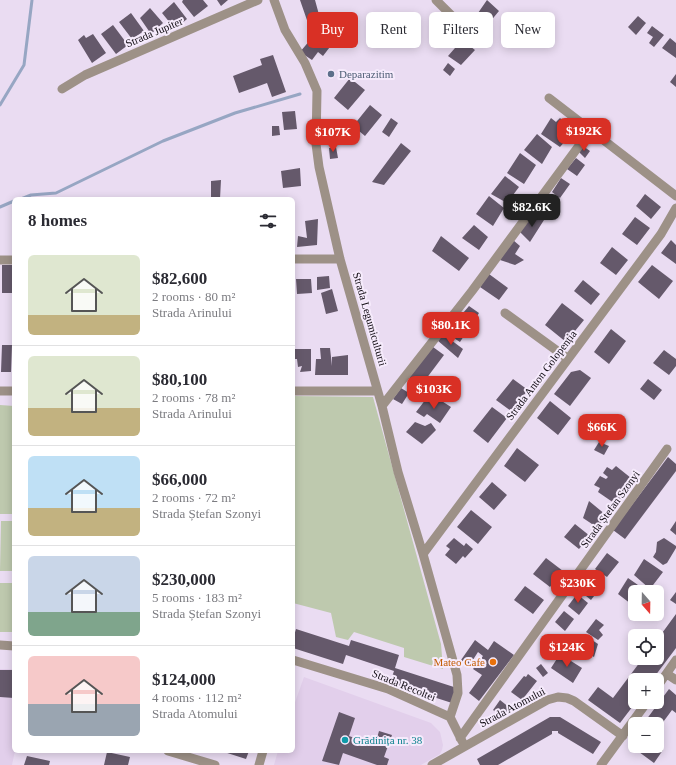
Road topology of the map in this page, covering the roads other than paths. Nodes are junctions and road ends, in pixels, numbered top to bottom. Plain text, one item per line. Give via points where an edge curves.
1 (258, 0) edge
2 (274, 0) edge
3 (436, 0) edge
4 (448, 12) edge
5 (62, 89) dead end
6 (549, 98) dead end
7 (584, 139) dead end
8 (676, 196) edge
9 (676, 208) edge
10 (295, 259) edge
11 (340, 259) junction
12 (0, 260) edge
13 (12, 260) edge
14 (505, 313) dead end
15 (567, 358) junction
16 (295, 390) edge
17 (0, 391) edge
18 (12, 391) edge
19 (377, 391) junction
20 (382, 406) junction
21 (667, 449) dead end
22 (423, 554) junction
23 (0, 645) edge
24 (12, 646) edge
25 (676, 660) edge
26 (295, 662) edge
27 (667, 674) junction
28 (664, 678) edge
29 (676, 680) edge
30 (642, 709) edge
31 (450, 717) junction
32 (623, 736) junction
33 (460, 738) junction
34 (465, 746) junction
35 (175, 753) edge
36 (262, 753) edge
37 (215, 765) edge
38 (259, 765) edge
39 (432, 765) edge
40 (601, 765) edge

1 - 5 street, Strada Jupiter via 85,75
2 - 11 street, Strada Legumiculturii via 285,30 305,63 317,91 316,144 319,167
3 - 4 street
6 - 8 street
7 - 20 street
9 - 15 street, Strada Anton Golopenția via 661,234
10 - 11 street
11 - 19 street, Strada Legumiculturii
12 - 13 street
14 - 15 street
15 - 22 street, Strada Anton Golopenția
16 - 19 street
17 - 18 street
19 - 20 street, Strada Legumiculturii
20 - 22 street, Strada Legumiculturii via 398,472
21 - 33 street, Strada Ștefan Szonyi
22 - 31 street, Strada Legumiculturii via 457,675 458,693
23 - 24 street
25 - 27 street
26 - 31 street, Strada Recoltei via 388,688
27 - 28 street
27 - 29 street
30 - 32 street
31 - 33 street
32 - 34 street, Strada Atomului via 574,701 558,697
32 - 40 street
33 - 34 street
34 - 39 street, Strada Atomului
35 - 37 street
36 - 38 street

